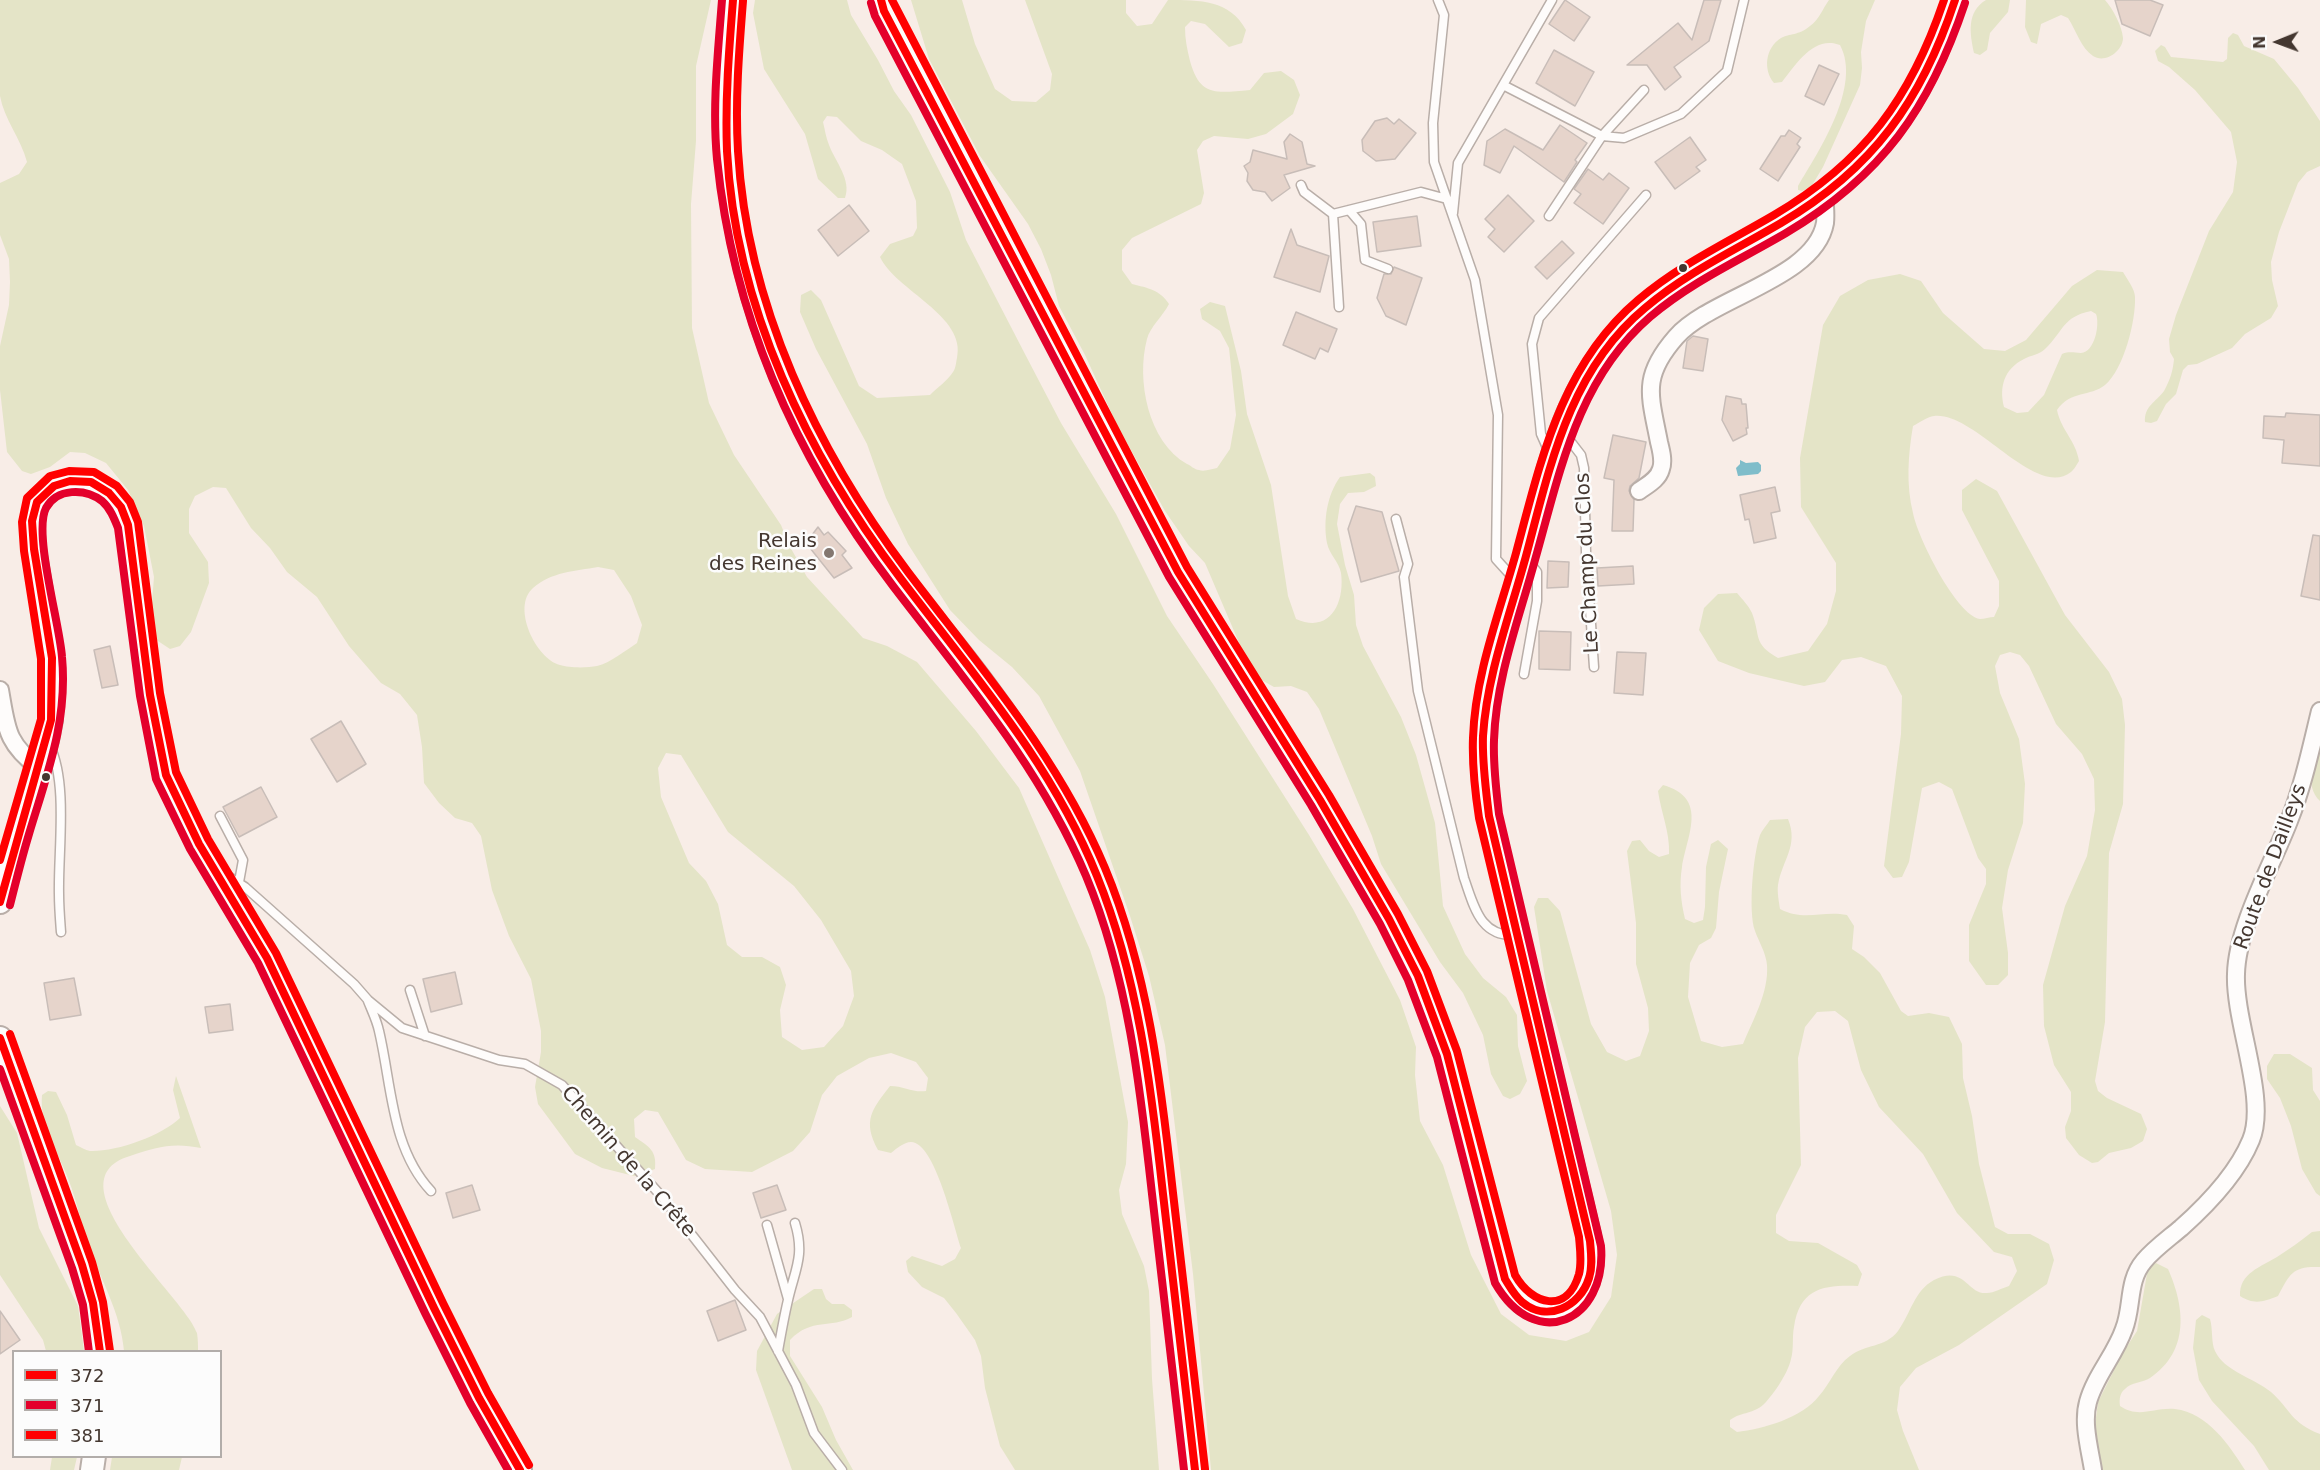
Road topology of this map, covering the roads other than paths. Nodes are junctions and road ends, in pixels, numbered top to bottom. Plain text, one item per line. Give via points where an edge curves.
1 (733, 0) edge
2 (881, 0) edge
3 (1438, 0) edge
4 (1552, 0) edge
5 (1744, 0) edge
6 (1955, 0) edge
7 (1503, 85) junction
8 (1644, 90) dead end
9 (1602, 136) junction
10 (1301, 185) dead end
11 (1646, 195) dead end
12 (1824, 195) junction
13 (1447, 200) junction
14 (1349, 210) junction
15 (1333, 214) junction
16 (1453, 216) junction
17 (1549, 216) dead end
18 (1388, 269) dead end
19 (1339, 306) dead end
20 (1562, 430) junction
21 (1552, 458) junction
22 (1638, 491) dead end
23 (1396, 519) dead end
24 (1525, 556) junction
25 (1517, 582) junction
26 (1594, 667) dead end
27 (1524, 674) dead end
28 (0, 690) edge
29 (2320, 711) edge
30 (47, 740) junction
31 (39, 768) junction
32 (220, 816) dead end
33 (212, 867) junction
34 (239, 882) junction
35 (0, 902) edge
36 (61, 932) dead end
37 (1517, 935) junction
38 (410, 990) dead end
39 (368, 1000) junction
40 (425, 1036) junction
41 (0, 1038) edge
42 (431, 1191) dead end
43 (795, 1223) dead end
44 (767, 1225) dead end
45 (788, 1299) junction
46 (100, 1350) edge
47 (778, 1352) junction
48 (520, 1470) edge
49 (842, 1470) edge
50 (1195, 1470) edge
51 (2093, 1470) edge

1 - 50 main road via 726,109 731,185 749,285 792,404 858,519 984,684 1041,768 1075,828 1111,912 1131,981 1147,1068
2 - 37 main road via 1178,572 1320,800 1418,976 1447,1054 1505,1280 1525,1306 1548,1313 1561,1310 1579,1297 1589,1277 1591,1255 1575,1171
3 - 13 lane via 1444,15 1433,123 1434,162
4 - 7 lane
5 - 9 lane via 1727,71 1681,114 1624,138
6 - 12 main road via 1924,79 1904,111 1870,154
7 - 9 lane
7 - 16 lane via 1458,164
8 - 9 lane
9 - 17 lane
10 - 15 lane via 1304,192
11 - 21 lane via 1539,318 1533,356 1541,434
12 - 20 main road via 1706,265 1630,320 1590,369 1574,396
12 - 22 street via 1822,232 1800,259 1766,283 1701,315 1681,331 1659,358 1650,394 1661,469 1653,481
13 - 14 lane via 1421,192
13 - 16 lane
14 - 15 lane
14 - 18 lane via 1361,224 1365,260
15 - 19 lane
16 - 25 lane via 1475,280 1498,415 1496,559
20 - 21 main road
20 - 26 lane, Le Champ du Clos via 1581,455 1584,468
21 - 24 main road
23 - 37 lane via 1407,564 1404,577 1418,691 1464,878 1486,925 1499,935
24 - 25 main road
24 - 27 lane via 1537,572 1537,601
25 - 37 main road via 1492,681 1483,750 1490,816
28 - 31 street via 8,733 20,752
29 - 51 street, Route de Dailleys via 2295,803 2255,901 2237,963 2236,994 2256,1116 2252,1138 2227,1180 2203,1208 2136,1272 2124,1332 2088,1403
30 - 31 main road
30 - 33 main road via 52,658 32,521 37,502 54,486 70,481 91,482 109,493 121,507 128,525 150,695 166,775
30 - 36 lane via 59,779
31 - 35 main road
32 - 34 lane via 243,860
33 - 34 lane, Chemin de la Crête
33 - 48 main road via 267,958 434,1308
34 - 39 lane, Chemin de la Crête
38 - 40 lane
39 - 40 lane, Chemin de la Crête via 402,1028
39 - 42 lane via 379,1029 405,1151 418,1177
40 - 47 lane, Chemin de la Crête via 499,1060 525,1064 562,1085 663,1198 760,1317
41 - 46 main road via 82,1265 93,1303
43 - 45 lane via 801,1254
44 - 45 lane
45 - 47 lane
47 - 49 lane, Chemin de la Crête via 796,1385 814,1433

